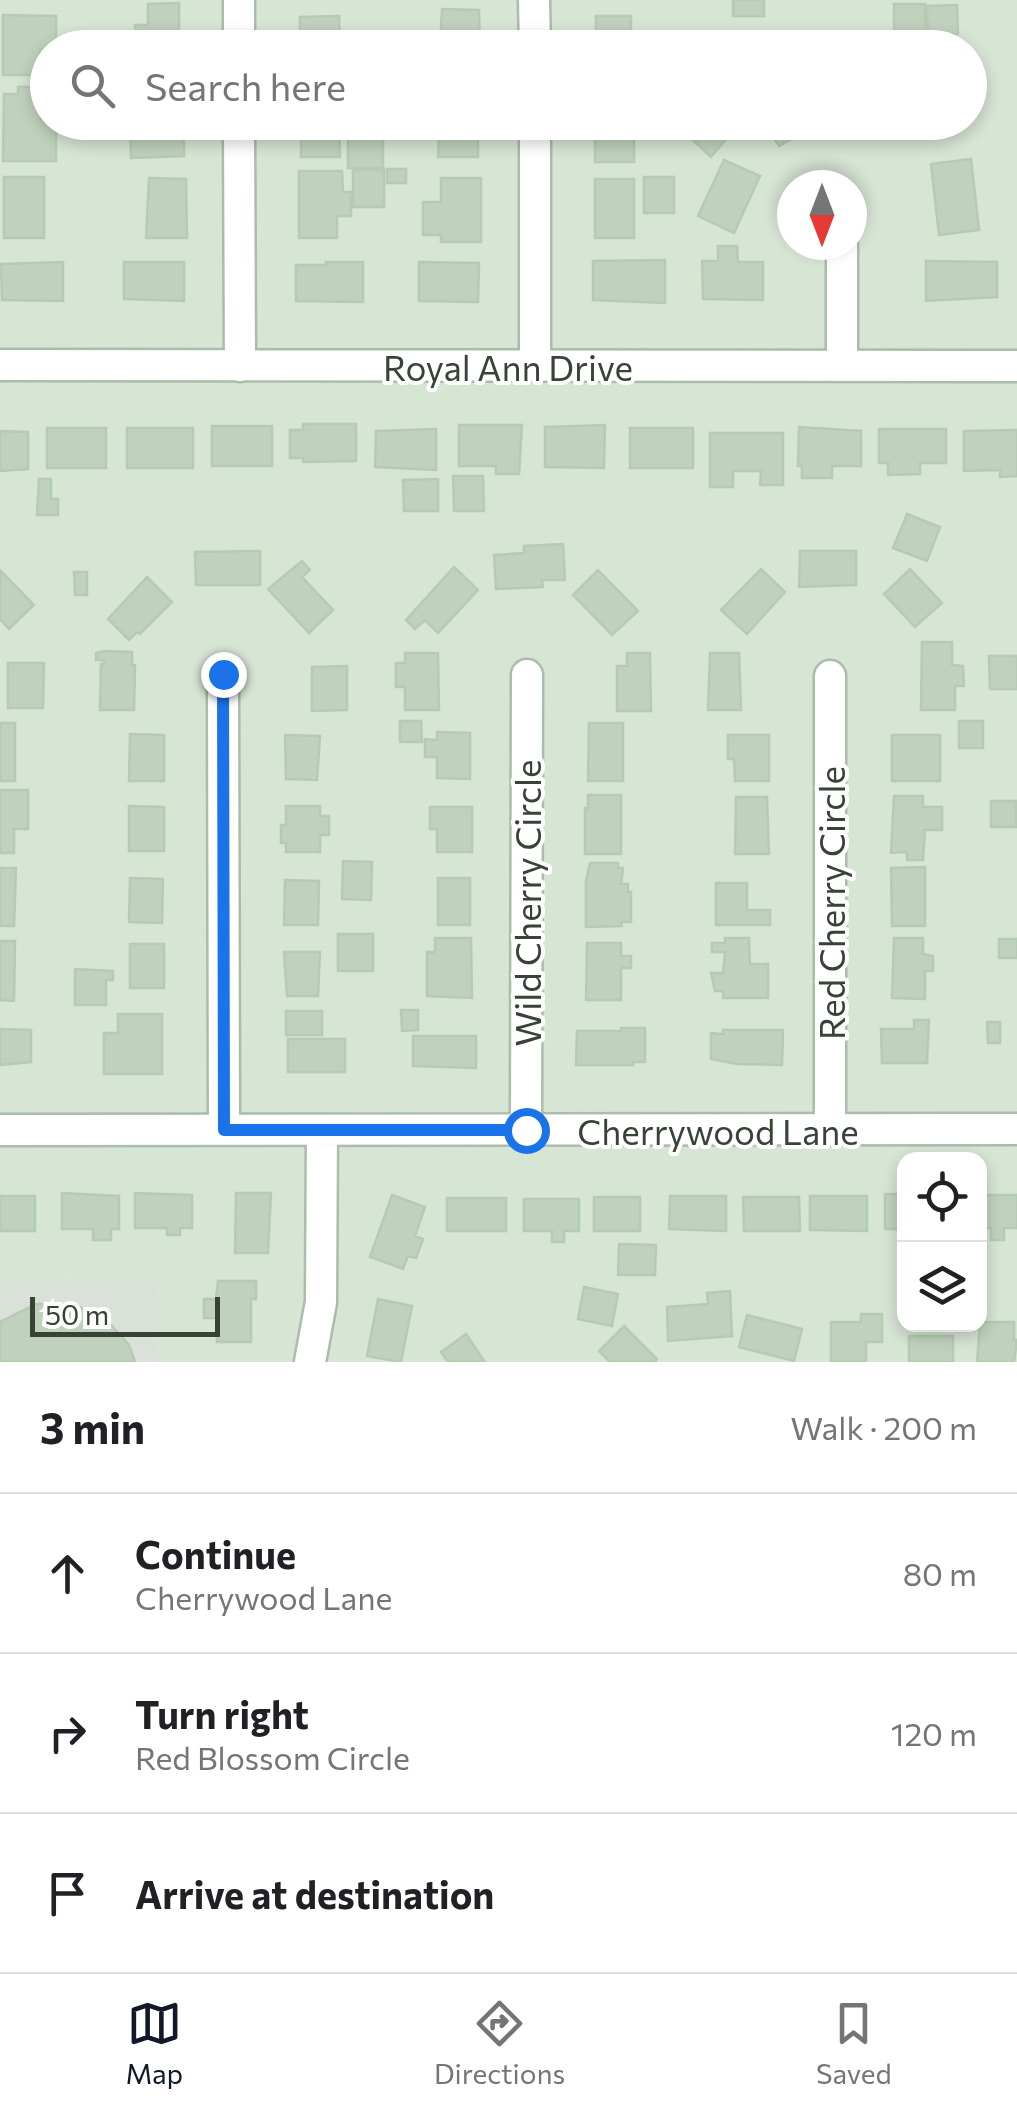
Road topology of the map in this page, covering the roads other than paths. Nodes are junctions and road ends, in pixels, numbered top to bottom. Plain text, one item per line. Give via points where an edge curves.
1 (239, 0) edge
2 (534, 0) edge
3 (239, 30) edge
4 (534, 30) edge
5 (240, 140) edge
6 (535, 140) edge
7 (842, 260) edge
8 (0, 365) edge
9 (240, 366) junction
10 (535, 366) junction
11 (842, 366) junction
12 (1017, 366) edge
13 (223, 674) dead end
14 (527, 676) dead end
15 (830, 676) dead end
16 (0, 1130) edge
17 (224, 1130) junction
18 (322, 1130) junction
19 (526, 1130) junction
20 (830, 1130) junction
21 (1017, 1130) edge
22 (310, 1362) edge

1 - 3 street
2 - 4 street
5 - 9 street
6 - 10 street
7 - 11 street
8 - 9 street, Royal Ann Drive
9 - 10 street, Royal Ann Drive
10 - 11 street, Royal Ann Drive
11 - 12 street, Royal Ann Drive
13 - 17 street
14 - 19 street, Wild Cherry Circle
15 - 20 street, Red Cherry Circle
16 - 17 street, Cherrywood Lane
17 - 18 street, Cherrywood Lane
18 - 19 street, Cherrywood Lane
18 - 22 street via 320,1302
19 - 20 street, Cherrywood Lane
20 - 21 street, Cherrywood Lane

